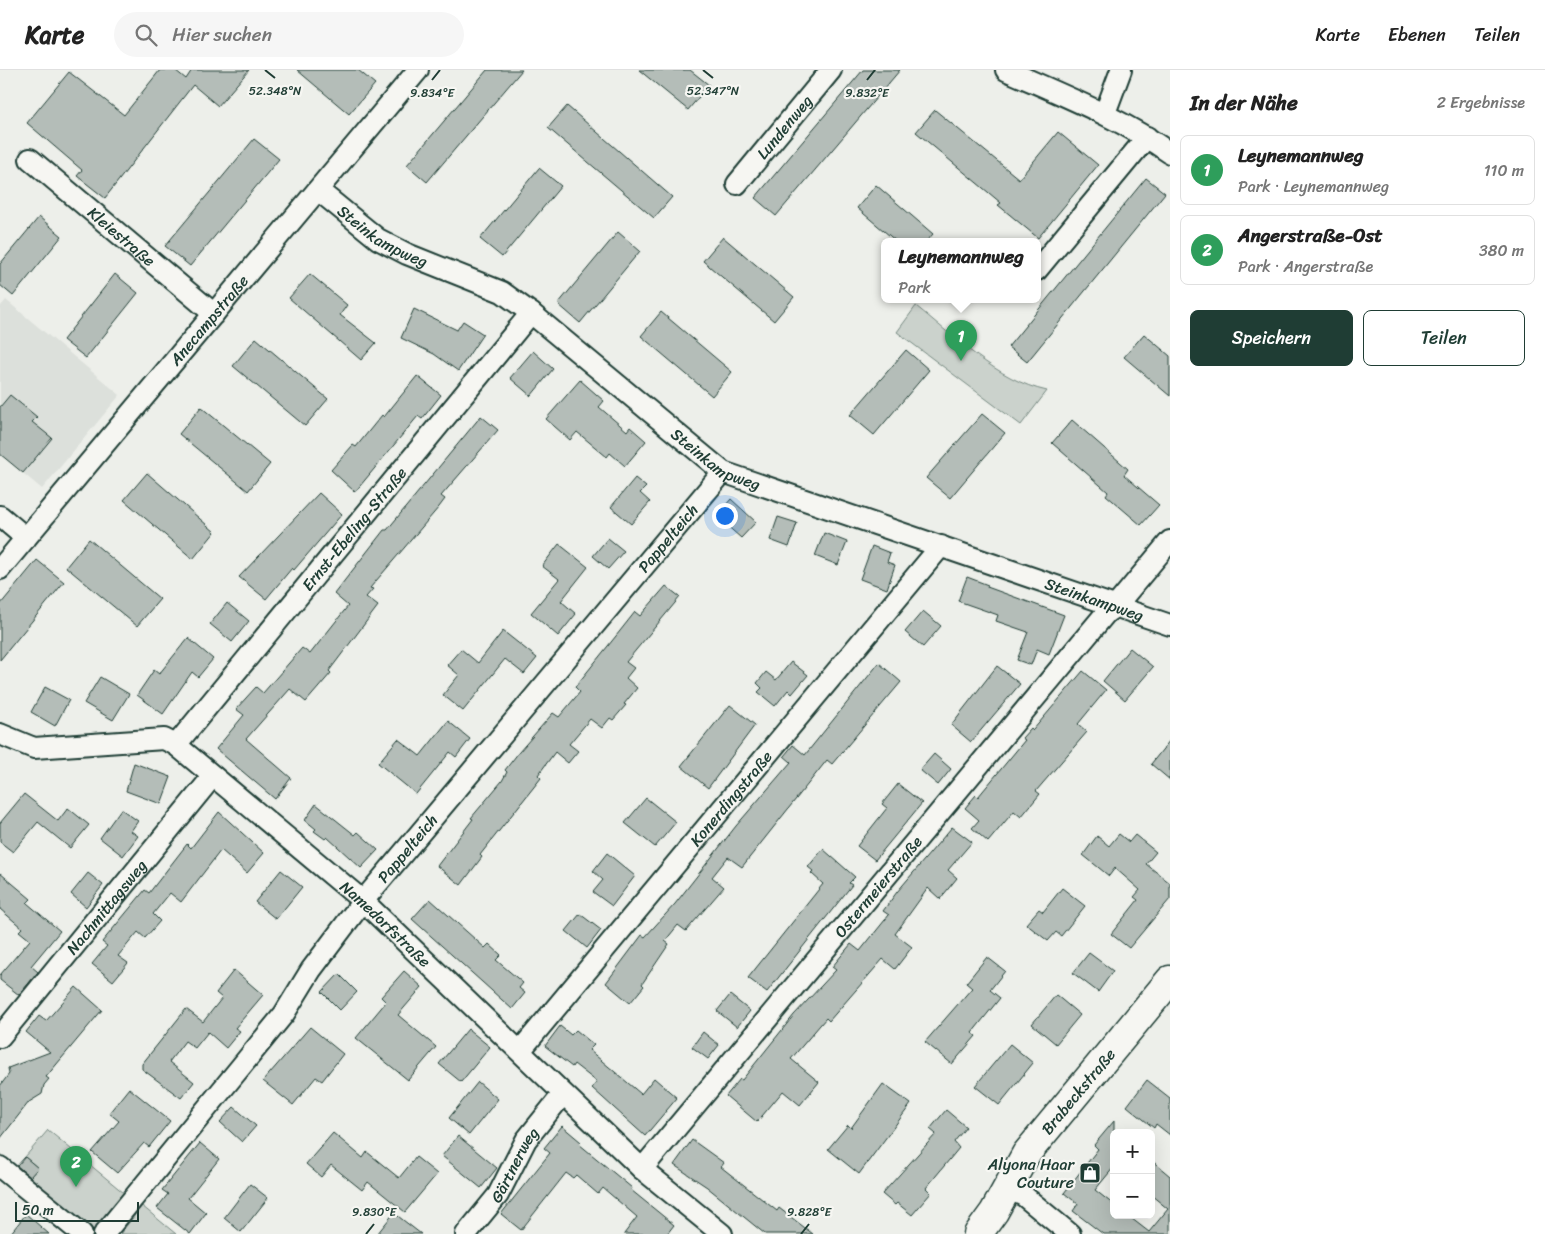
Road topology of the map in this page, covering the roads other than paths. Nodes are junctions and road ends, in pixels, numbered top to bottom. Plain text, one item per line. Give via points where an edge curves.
1 (418, 70) edge
2 (831, 70) edge
3 (1006, 70) edge
4 (1121, 70) edge
5 (1105, 114) junction
6 (1147, 137) junction
7 (1170, 153) edge
8 (30, 159) dead end
9 (737, 184) dead end
10 (318, 190) junction
11 (1041, 265) edge
12 (531, 313) junction
13 (214, 314) junction
14 (723, 472) junction
15 (0, 516) edge
16 (26, 538) junction
17 (1170, 542) edge
18 (941, 546) junction
19 (0, 569) edge
20 (1115, 607) junction
21 (1170, 625) edge
22 (0, 734) edge
23 (176, 745) junction
24 (213, 776) junction
25 (363, 901) junction
26 (1170, 980) edge
27 (0, 1037) edge
28 (520, 1051) junction
29 (563, 1094) junction
30 (0, 1167) edge
31 (642, 1169) junction
32 (1006, 1188) junction
33 (82, 1234) edge
34 (104, 1234) edge
35 (466, 1234) edge
36 (722, 1234) edge
37 (978, 1234) edge
38 (1070, 1234) edge

1 - 10 street, Anecampstraße
2 - 9 street, Lundenweg
3 - 5 street
4 - 5 street
5 - 6 street
6 - 7 street
6 - 11 street
8 - 13 street, Kleiestraße
10 - 12 street, Steinkampweg via 378,239 502,292
10 - 13 street, Anecampstraße
12 - 14 street, Steinkampweg
12 - 23 street, Ernst-Ebeling-Straße
13 - 16 street, Anecampstraße
14 - 18 street, Steinkampweg
14 - 25 street, Pappelteich
15 - 16 street
16 - 19 street, Anecampstraße
17 - 20 street, Ostermeierstraße
18 - 20 street, Steinkampweg
18 - 28 street, Konerdingstraße
20 - 21 street, Steinkampweg
20 - 31 street, Ostermeierstraße via 1099,620
22 - 23 street, Namedorfstraße via 34,748 164,739
23 - 24 street, Namedorfstraße
24 - 25 street, Namedorfstraße
24 - 27 street, Nachmittagsweg
25 - 28 street, Namedorfstraße
25 - 34 street, Pappelteich via 311,970 284,1014
26 - 32 main road, Brabeckstraße via 1026,1154
28 - 29 street, Namedorfstraße
29 - 31 street, Namedorfstraße
29 - 35 street, Gärtnerweg via 526,1140 498,1195
30 - 33 street
31 - 36 street, Namedorfstraße
32 - 37 main road, Brabeckstraße
32 - 38 street via 1024,1196

